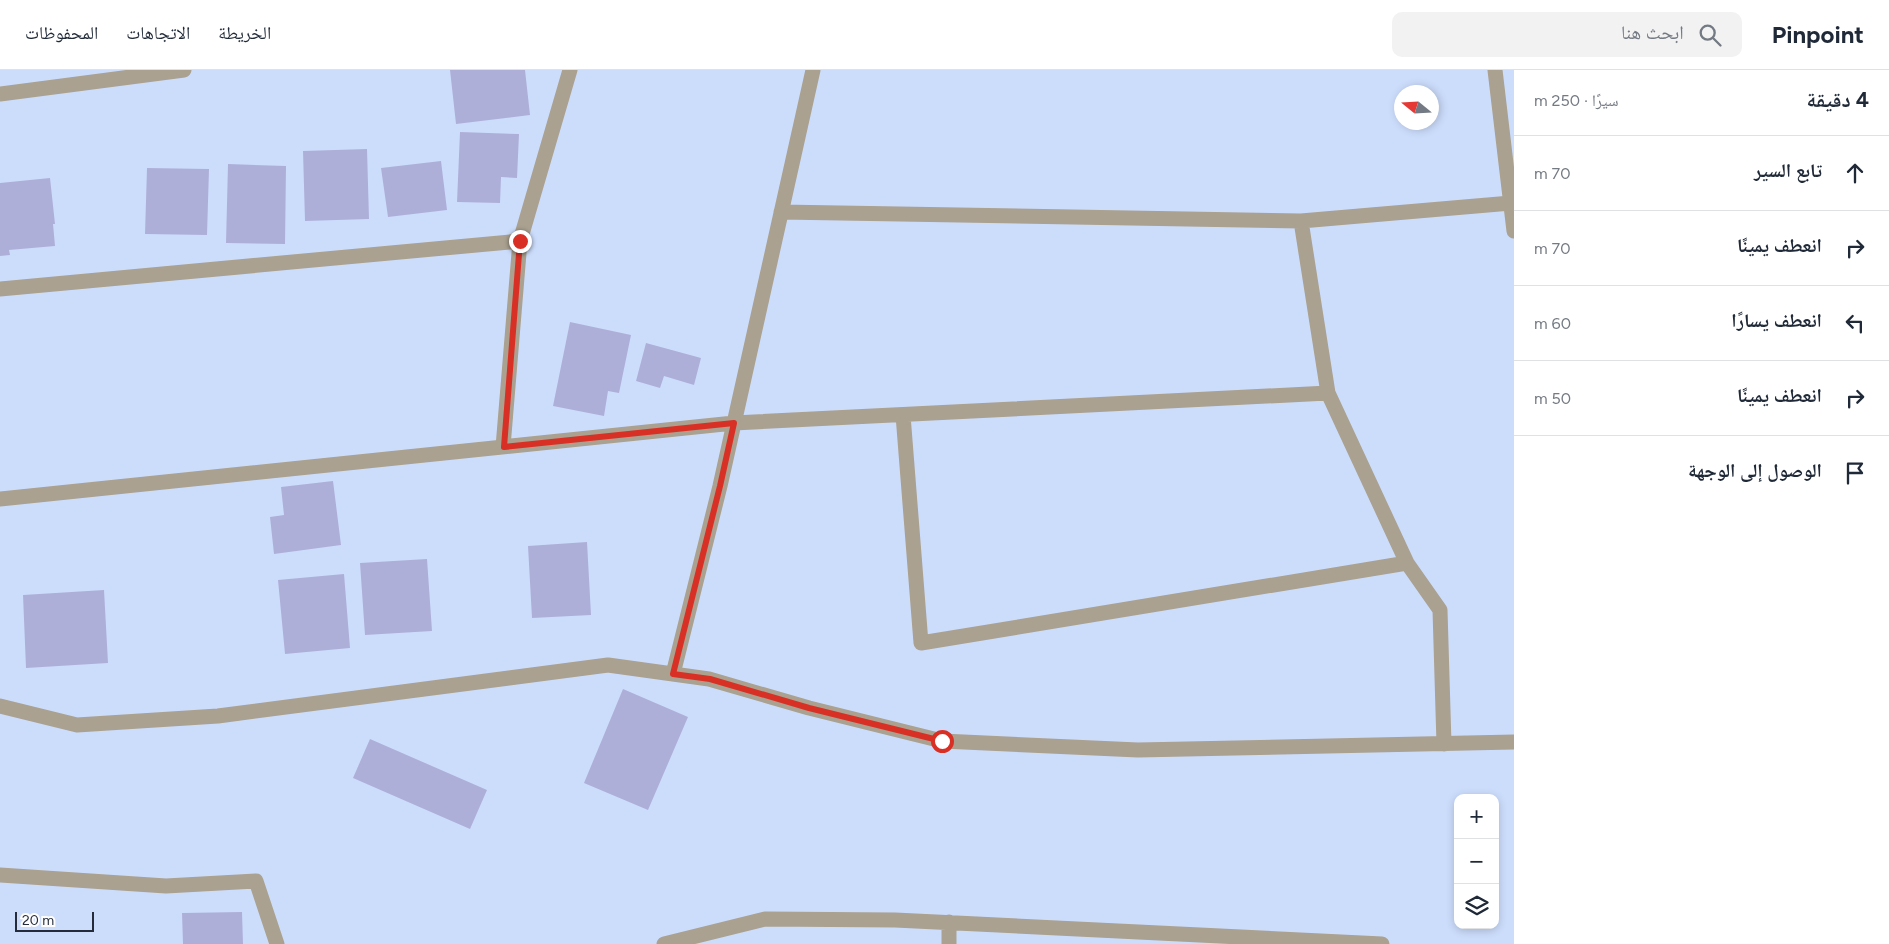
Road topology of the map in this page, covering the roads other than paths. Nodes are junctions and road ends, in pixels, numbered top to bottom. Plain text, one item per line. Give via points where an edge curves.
1 (183, 70) edge
2 (570, 70) edge
3 (813, 70) edge
4 (1495, 70) edge
5 (0, 94) edge
6 (1511, 203) junction
7 (781, 212) junction
8 (1301, 221) junction
9 (1514, 231) edge
10 (520, 241) junction
11 (0, 289) edge
12 (1328, 393) junction
13 (903, 416) junction
14 (734, 423) junction
15 (504, 447) junction
16 (0, 499) edge
17 (1407, 563) junction
18 (673, 674) junction
19 (0, 706) edge
20 (1514, 742) edge
21 (1444, 744) junction
22 (0, 875) edge
23 (949, 922) junction
24 (277, 944) edge
25 (664, 944) edge
26 (949, 944) edge
27 (1382, 944) edge

1 - 5 street
2 - 10 street
3 - 7 street
4 - 6 street
6 - 8 street
6 - 9 street
7 - 8 street
7 - 14 street
8 - 12 street
10 - 11 street
10 - 15 street
12 - 13 street
12 - 17 street
13 - 14 street
13 - 17 street via 921,643
14 - 15 street
14 - 18 street
15 - 16 street
17 - 21 street via 1440,610
18 - 19 street via 608,665 218,716 77,725
18 - 21 street via 710,679 942,741 1138,750
20 - 21 street
22 - 24 street via 166,886 256,881
23 - 25 street via 765,919
23 - 26 street
23 - 27 street

